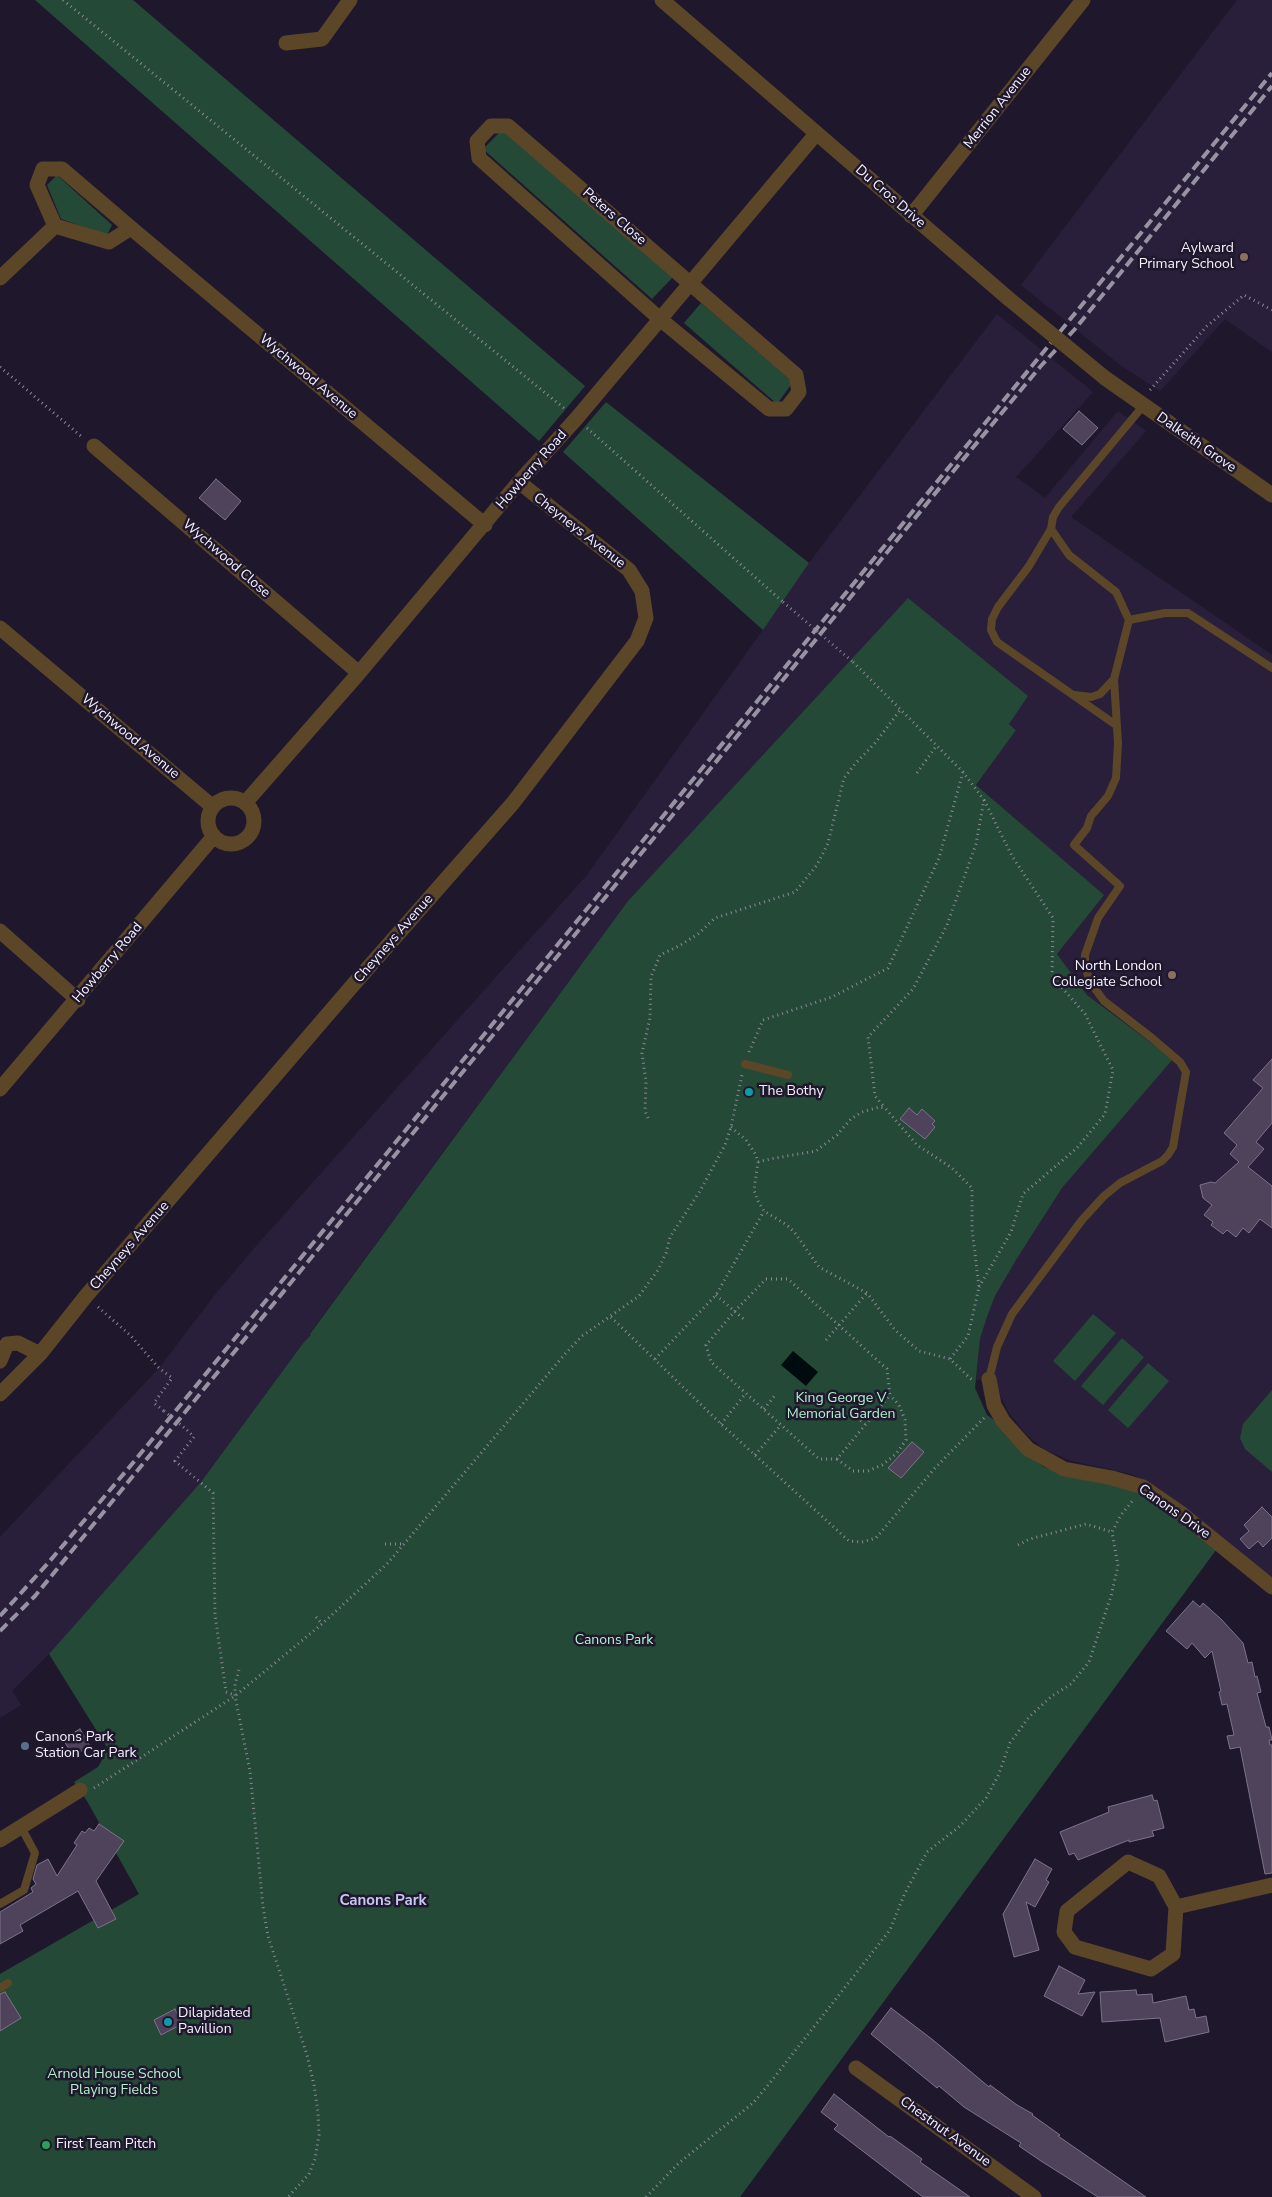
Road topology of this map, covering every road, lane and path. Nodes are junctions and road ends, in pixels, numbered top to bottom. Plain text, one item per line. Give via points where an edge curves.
1 (63, 0) edge
2 (350, 0) edge
3 (662, 0) edge
4 (1083, 0) edge
5 (286, 43) dead end
6 (816, 134) junction
7 (911, 216) junction
8 (55, 226) junction
9 (132, 228) junction
10 (0, 278) edge
11 (692, 284) junction
12 (1272, 310) edge
13 (660, 319) junction
14 (0, 367) edge
15 (1121, 390) joint
16 (1149, 391) dead end
17 (1143, 406) junction
18 (576, 419) junction
19 (94, 446) joint
20 (519, 482) junction
21 (1272, 495) edge
22 (485, 524) junction
23 (1051, 529) junction
24 (1128, 620) junction
25 (0, 628) edge
26 (1272, 668) edge
27 (359, 673) junction
28 (1114, 679) junction
29 (1073, 695) junction
30 (901, 709) junction
31 (1116, 725) junction
32 (937, 745) junction
33 (963, 772) junction
34 (917, 773) dead end
35 (984, 800) junction
36 (245, 803) junction
37 (213, 807) junction
38 (214, 836) junction
39 (0, 931) edge
40 (78, 1000) junction
41 (745, 1064) junction
42 (788, 1075) dead end
43 (0, 1089) edge
44 (885, 1108) junction
45 (648, 1118) dead end
46 (731, 1126) junction
47 (758, 1162) junction
48 (764, 1211) junction
49 (979, 1287) junction
50 (867, 1293) junction
51 (716, 1295) junction
52 (86, 1296) junction
53 (734, 1311) junction
54 (611, 1317) junction
55 (746, 1321) dead end
56 (839, 1325) junction
57 (3, 1338) edge
58 (826, 1340) dead end
59 (40, 1354) junction
60 (656, 1358) junction
61 (950, 1359) junction
62 (0, 1360) edge
63 (0, 1370) edge
64 (990, 1384) junction
65 (4, 1390) edge
66 (746, 1393) junction
67 (776, 1394) dead end
68 (890, 1394) junction
69 (994, 1406) junction
70 (764, 1409) junction
71 (853, 1414) dead end
72 (722, 1424) junction
73 (865, 1424) junction
74 (782, 1425) junction
75 (756, 1455) junction
76 (837, 1459) junction
77 (1143, 1487) junction
78 (1112, 1532) junction
79 (385, 1544) dead end
80 (404, 1544) junction
81 (1018, 1545) dead end
82 (1272, 1587) edge
83 (316, 1616) dead end
84 (322, 1624) junction
85 (239, 1670) dead end
86 (235, 1696) junction
87 (80, 1790) joint
88 (21, 1827) junction
89 (0, 1840) edge
90 (1272, 1886) edge
91 (0, 1904) edge
92 (1176, 1907) junction
93 (8, 1983) dead end
94 (0, 1988) edge
95 (856, 2068) dead end
96 (288, 2197) edge
97 (646, 2197) edge
98 (1034, 2197) edge

1 - 18 path
2 - 5 street via 322,39
3 - 6 street, Du Cros Drive
4 - 7 street, Merrion Avenue
6 - 7 street, Du Cros Drive
6 - 11 street, Howberry Road
7 - 15 street, Du Cros Drive, bridge
8 - 9 street via 109,242
8 - 9 street, Wychwood Avenue via 37,185 43,169 62,169
8 - 10 street
9 - 22 street, Wychwood Avenue
11 - 13 street, Howberry Road
11 - 13 street, Peters Close via 796,375 799,392 786,409 769,410
11 - 13 street, Peters Close via 508,126 491,126 476,141 479,158
12 - 16 path via 1244,294 1207,326
13 - 18 street, Howberry Road
14 - 19 path
15 - 17 street, Dalkeith Grove
17 - 21 street, Dalkeith Grove
17 - 23 lane via 1060,507 1053,517
18 - 20 street, Howberry Road
18 - 30 path, bridge via 853,662
19 - 27 street, Wychwood Close
20 - 22 street, Howberry Road
20 - 52 street, Cheyneys Avenue via 629,570 642,590 646,618 637,641 513,803
22 - 27 street, Howberry Road
23 - 24 lane via 1069,555 1116,592
23 - 29 lane via 1029,566 998,607 991,630 997,642
24 - 26 lane via 1165,613 1188,613
24 - 28 lane
25 - 37 street, Wychwood Avenue
27 - 36 street, Howberry Road
28 - 29 lane via 1100,694 1091,697
28 - 31 lane
29 - 31 lane
30 - 32 path
30 - 45 path via 844,778 828,842 817,865 795,892 715,918 698,934 660,955 651,977 650,1018 642,1053
31 - 64 lane via 1116,778 1108,796 1091,816 1087,828 1074,845 1120,886 1098,918 1087,947 1085,966 1090,982 1104,1001 1180,1062 1186,1072 1181,1107 1168,1155 1104,1196 1023,1298 997,1346
32 - 33 path
32 - 34 path
33 - 35 path
33 - 41 path via 939,858 888,968 832,997 763,1020
35 - 44 path via 976,844 948,926 913,989 868,1037 875,1096
35 - 49 path via 1012,856 1053,918 1052,976 1085,1014 1113,1070 1105,1114 1077,1148 1023,1194 1011,1232
36 - 37 street via 225,799
36 - 38 street via 254,823 248,837 241,842 227,844
37 - 38 street via 208,825
38 - 40 street, Howberry Road
39 - 40 street
40 - 43 street, Howberry Road
41 - 42 lane
41 - 46 path
44 - 47 path via 870,1110 851,1119 816,1151
44 - 49 path via 917,1145 952,1168 972,1188 972,1229
46 - 47 path via 746,1140
46 - 54 path via 725,1145 700,1191 670,1237 658,1270 639,1296
47 - 48 path via 754,1190
48 - 50 path via 795,1233 819,1267
48 - 51 path
49 - 61 path via 968,1336
50 - 56 path
50 - 61 path via 895,1330 919,1351
51 - 53 path
51 - 60 path
52 - 59 street, Cheyneys Avenue
52 - 86 path, bridge via 172,1378 154,1403 194,1437 175,1461 213,1493 215,1615 226,1692
53 - 55 path
53 - 56 path via 766,1279 788,1279
53 - 66 path via 706,1345 711,1362
54 - 60 path
54 - 80 path via 582,1336 565,1354
56 - 58 path
56 - 68 path via 887,1369
57 - 59 street
57 - 62 street
59 - 65 street, Cheyneys Avenue
60 - 72 path
61 - 64 path via 975,1384
63 - 65 street
64 - 69 street, Canons Drive
66 - 70 path
66 - 72 path
67 - 70 path
68 - 73 path
68 - 76 path via 900,1405 906,1420 906,1440 896,1454 868,1471 853,1470
69 - 75 path via 935,1468 876,1538 862,1542 849,1541
69 - 77 street, Canons Drive via 1015,1435 1040,1457 1064,1469
70 - 74 path
71 - 73 path
72 - 75 path
73 - 76 path
74 - 75 path
74 - 76 path via 819,1459
77 - 78 path
77 - 82 street, Canons Drive via 1182,1514
78 - 81 path via 1086,1524 1030,1538
78 - 97 path via 1118,1566 1089,1662 1071,1684 1029,1717 1010,1743 986,1798 960,1826 927,1852 890,1930 769,2084 753,2103 679,2162
79 - 80 path
80 - 84 path
83 - 84 path
84 - 86 path
85 - 86 path
86 - 87 path via 91,1790
86 - 96 path via 250,1771 268,1936 307,2055 318,2112 315,2159 309,2174
87 - 88 street
88 - 89 street
88 - 91 lane via 35,1853 24,1890
90 - 92 street
92 - 92 street via 1173,1954 1151,1969 1075,1947 1064,1932 1067,1911 1128,1862 1159,1876
93 - 94 lane
95 - 98 street, Chestnut Avenue

